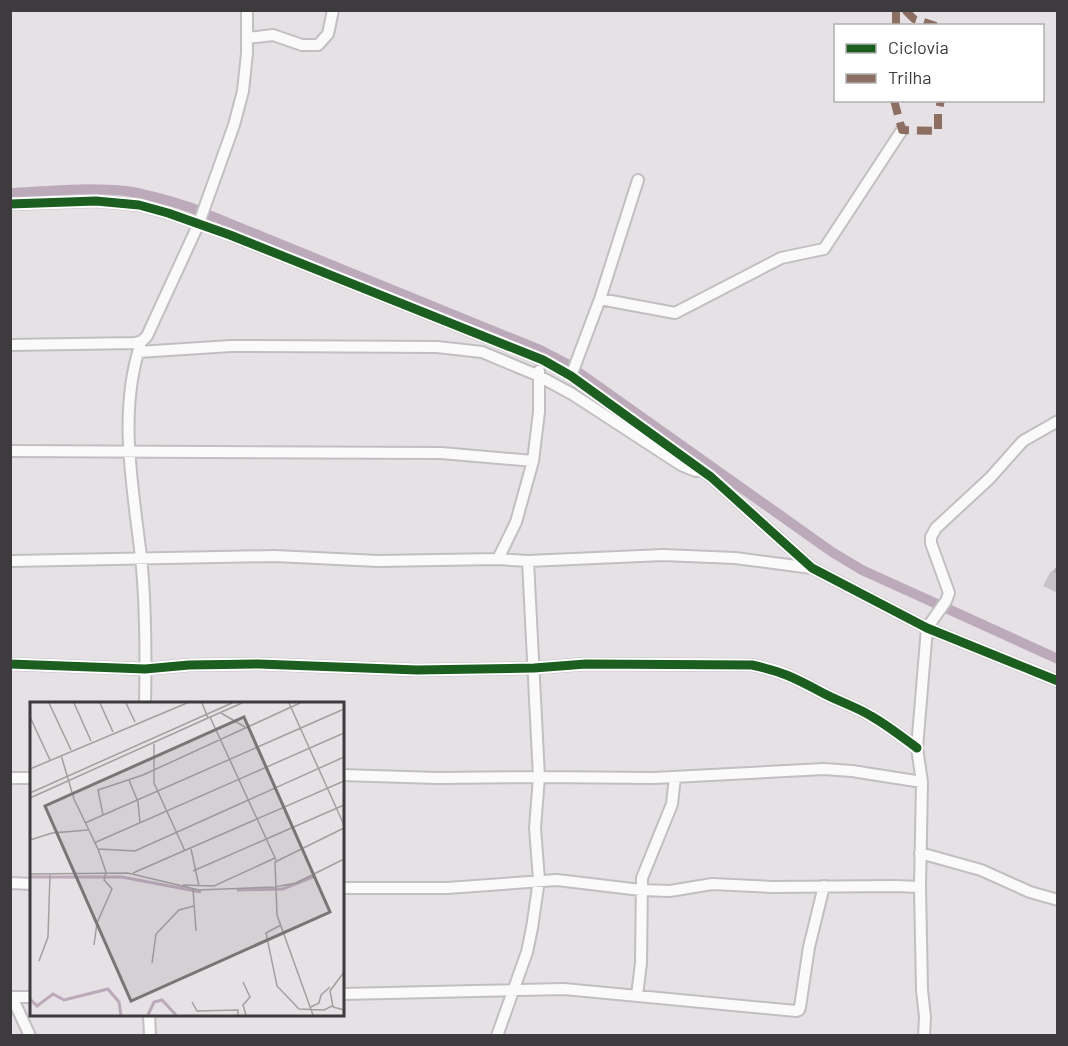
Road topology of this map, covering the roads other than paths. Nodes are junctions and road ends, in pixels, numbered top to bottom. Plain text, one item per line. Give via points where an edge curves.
1 (247, 10) edge
2 (333, 10) edge
3 (247, 38) junction
4 (902, 130) dead end
5 (638, 180) dead end
6 (10, 204) edge
7 (199, 223) junction
8 (600, 299) junction
9 (142, 341) junction
10 (10, 345) edge
11 (138, 352) junction
12 (543, 360) junction
13 (537, 375) junction
14 (571, 376) junction
15 (1058, 421) edge
16 (10, 451) edge
17 (129, 451) junction
18 (533, 460) junction
19 (711, 477) junction
20 (141, 558) junction
21 (498, 559) junction
22 (10, 561) edge
23 (528, 561) junction
24 (812, 568) junction
25 (927, 628) junction
26 (10, 664) edge
27 (534, 668) junction
28 (146, 669) junction
29 (1058, 681) edge
30 (145, 702) edge
31 (917, 748) junction
32 (344, 775) edge
33 (539, 777) junction
34 (675, 777) junction
35 (10, 778) edge
36 (30, 778) edge
37 (922, 782) junction
38 (920, 853) junction
39 (538, 880) junction
40 (10, 883) edge
41 (30, 884) edge
42 (824, 886) junction
43 (920, 887) junction
44 (344, 888) edge
45 (640, 890) junction
46 (1058, 900) edge
47 (515, 990) junction
48 (344, 994) edge
49 (637, 995) junction
50 (11, 997) edge
51 (30, 997) edge
52 (148, 1016) edge
53 (30, 1035) edge
54 (150, 1035) edge
55 (497, 1035) edge
56 (924, 1035) edge

1 - 3 street
2 - 3 street via 328,34 318,45 302,45 273,35
3 - 7 street via 243,91
4 - 8 street via 824,249 782,258 675,313
5 - 8 street
6 - 7 street via 117,202
7 - 9 street
7 - 12 street
8 - 14 street
9 - 10 street
9 - 11 street
11 - 13 street via 231,346 453,348 482,352
11 - 17 street via 130,389
12 - 13 street
12 - 14 street
13 - 18 street via 539,412
13 - 19 street via 681,465
14 - 19 street
15 - 25 street via 1023,441 932,532 931,543 949,597
16 - 17 street
17 - 18 street via 441,453
17 - 20 street
18 - 21 street via 516,522
19 - 24 street
20 - 21 street
20 - 22 street
20 - 28 street
21 - 23 street
23 - 24 street via 663,555 735,558
23 - 27 street
24 - 25 street
25 - 29 street
25 - 31 street
26 - 28 street
27 - 28 street via 417,670 258,664
27 - 31 street via 752,665 798,679 847,703
27 - 33 street
28 - 30 street
31 - 37 street
32 - 33 street
33 - 34 street
33 - 39 street via 535,828
34 - 37 street via 824,769
34 - 45 street via 672,804
35 - 36 street
37 - 38 street
38 - 43 street
38 - 46 street via 981,870
39 - 44 street via 447,888
39 - 45 street
39 - 47 street via 532,928
40 - 41 street
42 - 43 street
42 - 45 street via 712,884 670,891
42 - 49 street via 799,1010
43 - 56 street
45 - 49 street via 641,963
47 - 48 street
47 - 49 street via 564,989
47 - 55 street
50 - 51 street
50 - 53 street
52 - 54 street

